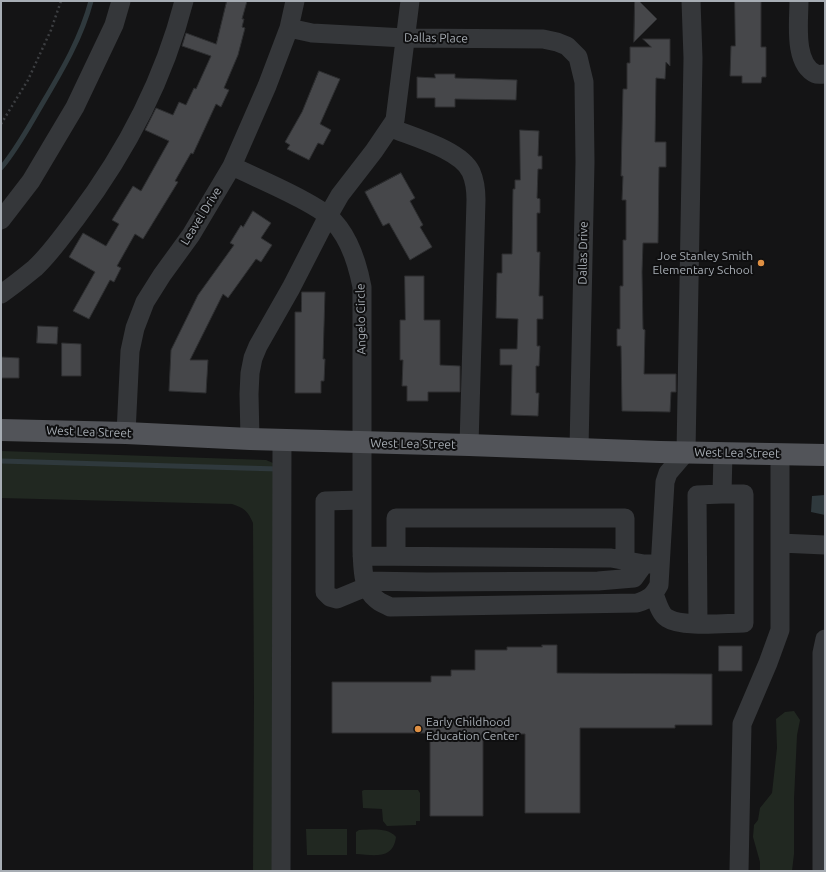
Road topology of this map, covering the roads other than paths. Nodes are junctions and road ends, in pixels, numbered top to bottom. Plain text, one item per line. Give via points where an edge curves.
1 (121, 1) edge
2 (184, 1) edge
3 (295, 1) edge
4 (410, 1) edge
5 (691, 1) edge
6 (799, 1) edge
7 (289, 28) junction
8 (405, 38) junction
9 (578, 57) joint
10 (820, 74) edge
11 (391, 128) junction
12 (232, 166) junction
13 (328, 216) junction
14 (1, 220) edge
15 (1, 294) edge
16 (1, 430) edge
17 (126, 433) junction
18 (250, 440) junction
19 (282, 440) junction
20 (361, 442) junction
21 (469, 445) junction
22 (579, 449) junction
23 (686, 452) junction
24 (723, 453) junction
25 (780, 454) junction
26 (823, 457) edge
27 (722, 494) junction
28 (361, 500) junction
29 (780, 543) junction
30 (825, 544) edge
31 (396, 556) junction
32 (625, 560) junction
33 (652, 564) junction
34 (364, 573) junction
35 (654, 594) junction
36 (698, 623) junction
37 (825, 638) edge
38 (824, 755) edge
39 (281, 871) edge
40 (739, 871) edge
41 (822, 871) edge

1 - 14 street via 114,25 75,107 31,181
2 - 15 street via 161,72 142,114 107,174 58,242 35,268
3 - 7 street, Leavel Drive
4 - 8 street
5 - 23 street via 693,58
6 - 10 street via 800,54 804,64
7 - 8 street, Dallas Place via 312,33
7 - 12 street, Leavel Drive
8 - 9 street, Dallas Place via 543,39 566,46
8 - 11 street via 397,112
9 - 22 street, Dallas Drive via 584,82 585,155
11 - 13 street via 340,195
11 - 21 street via 447,150 465,162 475,182
12 - 13 street, Angelo Circle via 293,195
12 - 17 street, Leavel Drive via 145,302 130,351
13 - 18 street via 253,358 249,394
13 - 20 street, Angelo Circle via 349,245 362,287
16 - 17 main road, West Lea Street
17 - 18 main road, West Lea Street
18 - 19 main road, West Lea Street
19 - 20 main road, West Lea Street
19 - 39 street
20 - 21 main road, West Lea Street
20 - 28 street, Angelo Circle
21 - 22 main road, West Lea Street
22 - 23 main road, West Lea Street
23 - 24 main road, West Lea Street
23 - 33 street via 668,473 665,482
24 - 25 main road, West Lea Street
24 - 27 street
25 - 26 main road, West Lea Street
25 - 29 street
27 - 36 street via 697,495
27 - 36 street via 744,494 744,623
28 - 34 street, Angelo Circle
28 - 34 street via 325,501 325,592 337,599
29 - 30 street
29 - 40 street via 780,630 742,724
31 - 32 street
31 - 32 street via 396,518 625,518
31 - 34 street
32 - 33 street
33 - 34 street via 606,570
33 - 35 street via 659,584
34 - 35 street via 368,592 376,600 390,607 637,603 648,600
35 - 36 street via 666,617 680,623
37 - 38 street via 822,653
38 - 41 street

